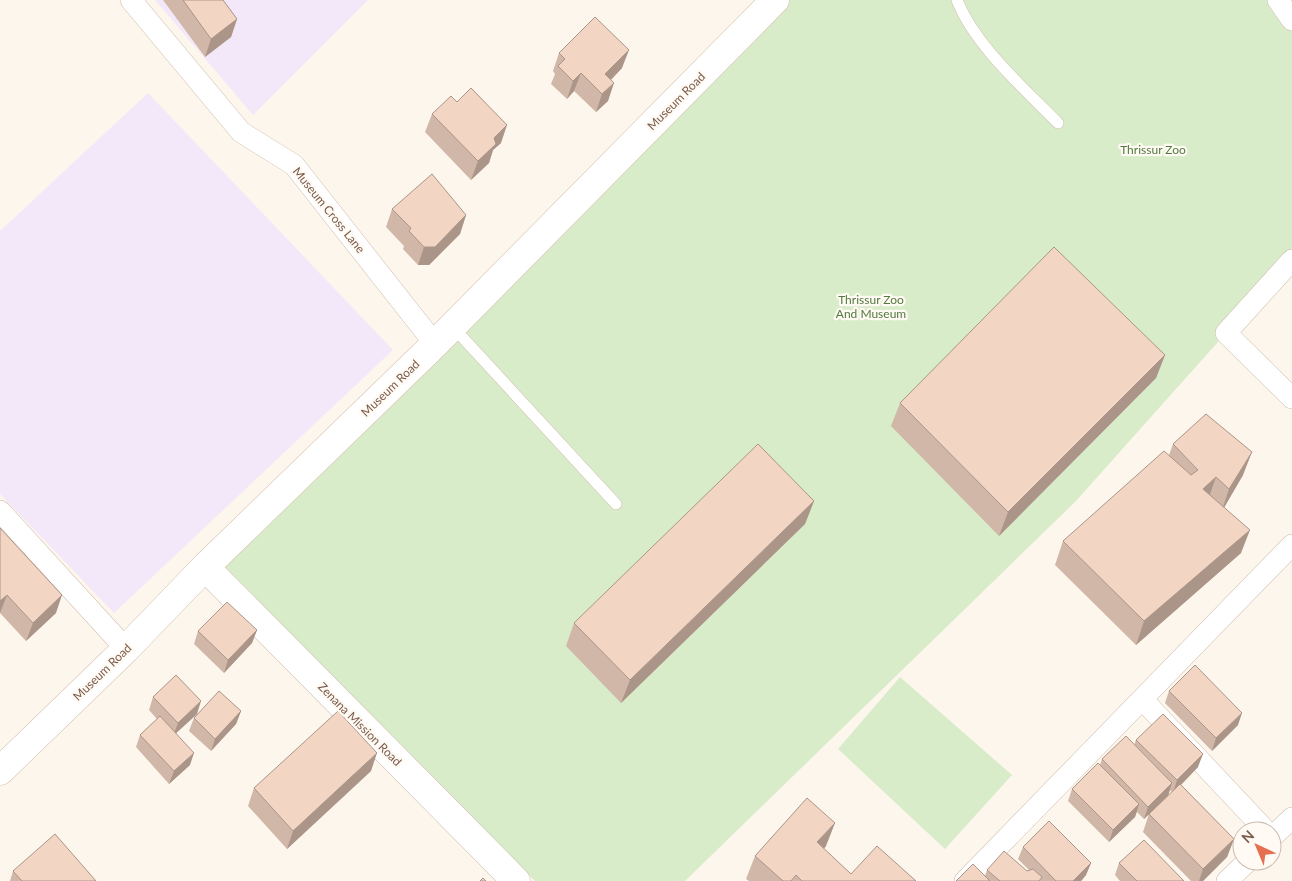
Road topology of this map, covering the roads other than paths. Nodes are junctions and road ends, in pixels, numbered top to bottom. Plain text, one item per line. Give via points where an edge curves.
1 (131, 0) edge
2 (775, 0) edge
3 (957, 0) edge
4 (1278, 0) edge
5 (1292, 20) edge
6 (1058, 123) dead end
7 (1292, 260) edge
8 (444, 335) junction
9 (1292, 398) edge
10 (616, 504) dead end
11 (0, 511) edge
12 (1292, 545) edge
13 (205, 567) junction
14 (126, 648) junction
15 (1142, 699) junction
16 (0, 771) edge
17 (1292, 818) edge
18 (1257, 821) edge
19 (1282, 828) edge
20 (1238, 871) edge
21 (516, 881) edge
22 (965, 881) edge
23 (1227, 881) edge

1 - 8 street, Museum Cross Lane via 241,132 294,165
2 - 8 main road, Museum Road
3 - 6 lane via 964,16 989,51
4 - 5 street
7 - 9 street via 1226,333
8 - 10 lane
8 - 13 main road, Museum Road
11 - 14 street
12 - 15 street
13 - 14 main road, Museum Road
13 - 21 main road, Zenana Mission Road
14 - 16 main road, Museum Road
15 - 18 street
15 - 22 street
17 - 19 street
20 - 23 street

